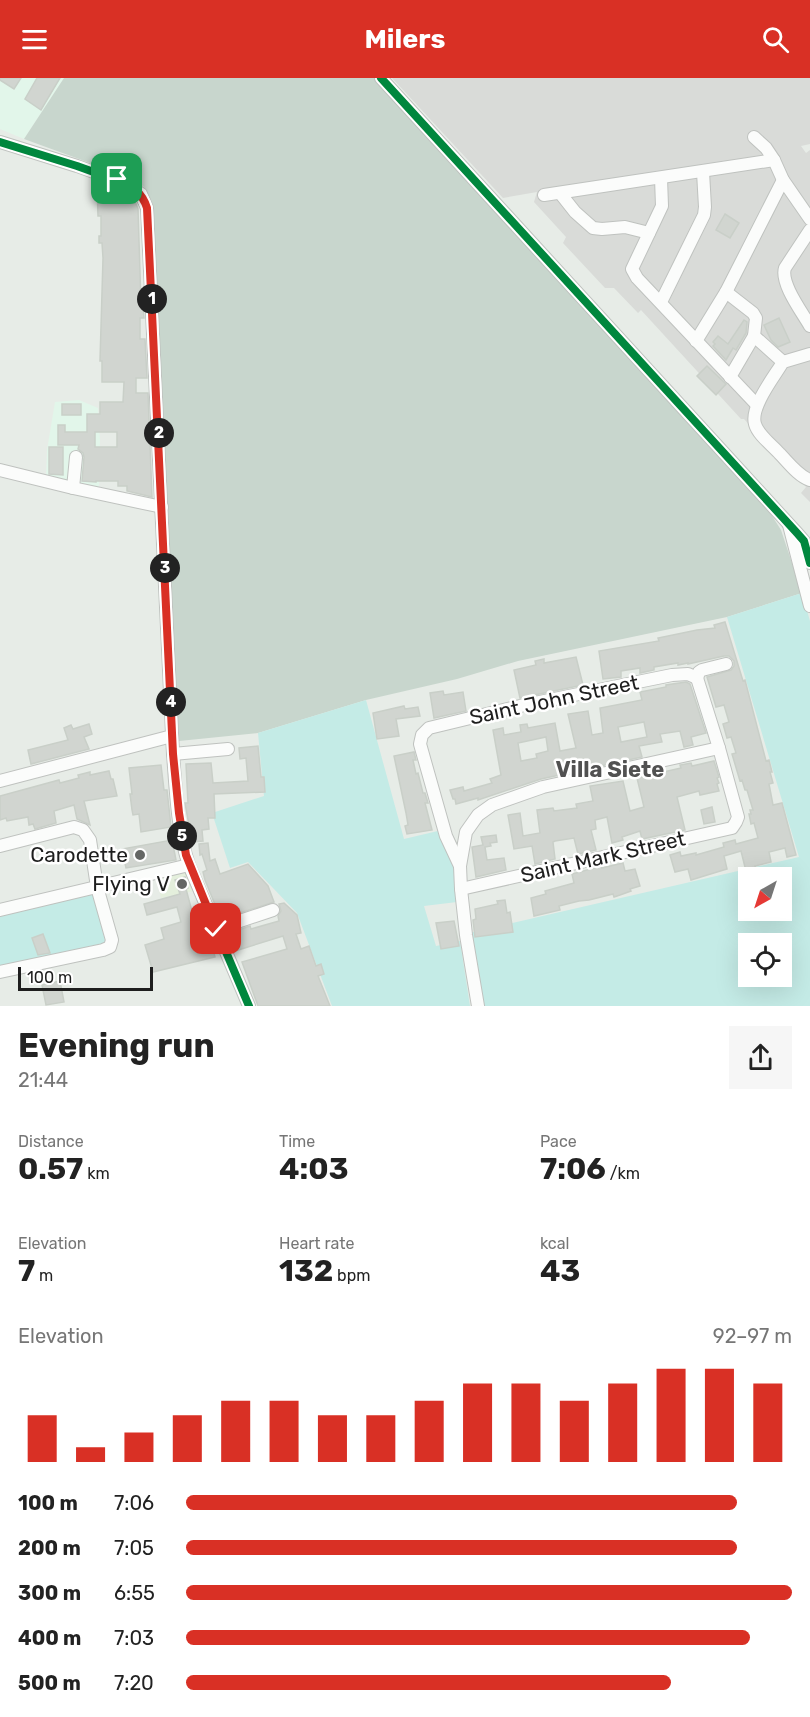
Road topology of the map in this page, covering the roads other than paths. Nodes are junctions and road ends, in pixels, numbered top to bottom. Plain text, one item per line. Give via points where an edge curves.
1 (381, 78) edge
2 (754, 137) dead end
3 (0, 142) edge
4 (774, 160) junction
5 (703, 172) junction
6 (661, 178) junction
7 (783, 180) junction
8 (560, 193) junction
9 (544, 195) dead end
10 (810, 219) edge
11 (810, 230) edge
12 (649, 233) junction
13 (726, 292) junction
14 (661, 302) junction
15 (810, 326) edge
16 (754, 336) junction
17 (696, 341) junction
18 (810, 354) edge
19 (783, 362) junction
20 (730, 377) junction
21 (757, 405) junction
22 (76, 457) dead end
23 (0, 470) edge
24 (810, 480) edge
25 (73, 488) junction
26 (162, 507) junction
27 (802, 542) edge
28 (810, 563) edge
29 (810, 606) edge
30 (726, 664) dead end
31 (697, 678) junction
32 (172, 736) junction
33 (719, 748) junction
34 (228, 749) dead end
35 (173, 754) junction
36 (0, 782) edge
37 (466, 832) junction
38 (446, 836) junction
39 (0, 846) edge
40 (189, 865) junction
41 (460, 866) junction
42 (97, 887) junction
43 (461, 889) junction
44 (0, 910) edge
45 (273, 910) dead end
46 (216, 929) junction
47 (0, 972) edge
48 (249, 1006) edge
49 (478, 1006) edge

1 - 27 street
2 - 4 street
3 - 26 street via 117,179 135,188 145,200
4 - 5 street
4 - 7 street
5 - 6 street
5 - 14 street via 704,215
6 - 8 street
6 - 12 street via 662,206
7 - 10 street
7 - 13 street
8 - 9 street
8 - 12 street via 593,228 625,227
11 - 15 street via 783,275
12 - 14 street via 632,269
13 - 16 street via 753,313
13 - 17 street
14 - 17 street
16 - 19 street
16 - 20 street
17 - 20 street
18 - 19 street
19 - 21 street
20 - 21 street
21 - 24 street via 754,417 758,430
22 - 25 street
23 - 25 street
25 - 26 street
26 - 32 street
27 - 28 street
27 - 29 street
30 - 31 street via 702,669
31 - 33 street
31 - 38 street, Saint John Street via 672,675 429,728 420,744
32 - 35 street
32 - 36 street
33 - 37 street via 543,787 492,805 478,815
33 - 43 street, Saint Mark Street via 738,817 732,828
34 - 35 street
35 - 40 street
37 - 38 street
37 - 41 street
38 - 41 street
39 - 42 street via 74,827 83,830 90,840
40 - 42 street
40 - 46 street
41 - 43 street
42 - 44 street
42 - 47 street via 112,940 110,947
43 - 49 street
45 - 46 street
46 - 48 street

